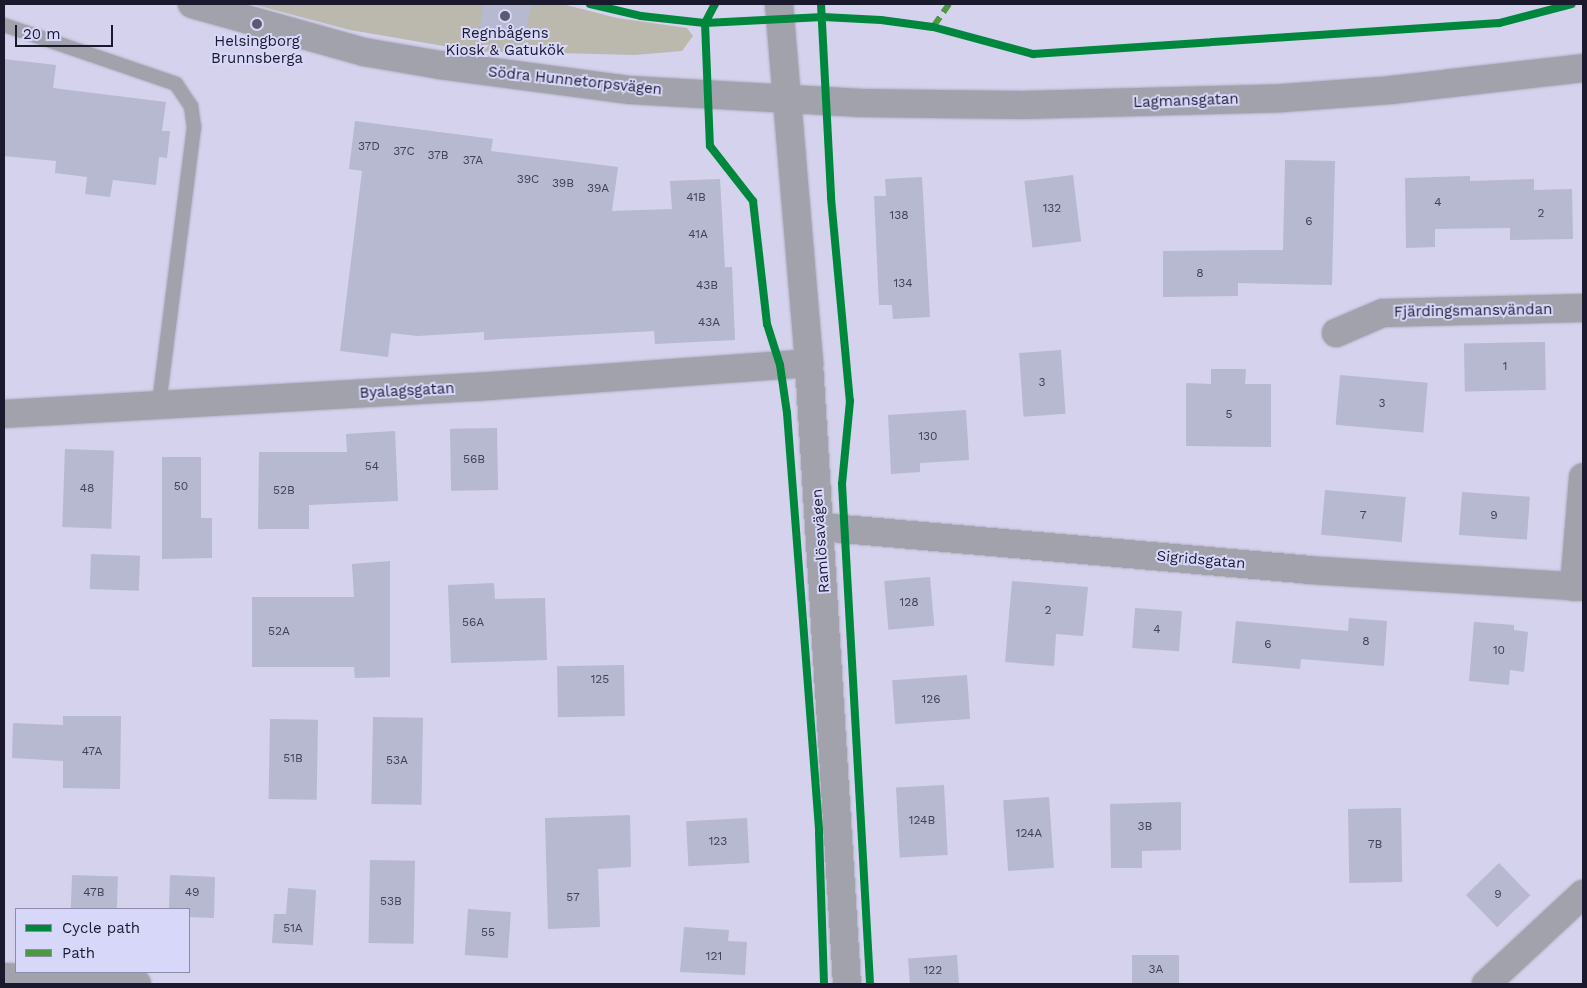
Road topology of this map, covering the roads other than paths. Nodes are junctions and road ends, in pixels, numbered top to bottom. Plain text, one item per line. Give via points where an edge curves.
1 (192, 4) edge
2 (778, 4) edge
3 (4, 25) edge
4 (1583, 68) edge
5 (787, 98) junction
6 (1583, 308) edge
7 (1336, 332) dead end
8 (809, 362) junction
9 (159, 405) junction
10 (4, 414) edge
11 (1583, 476) edge
12 (820, 527) junction
13 (1578, 587) edge
14 (1583, 894) edge
15 (4, 977) edge
16 (136, 984) edge
17 (848, 984) edge
18 (1486, 984) edge

1 - 5 street, Södra Hunnetorpsvägen via 364,52 440,65 630,90
2 - 5 street, Ramlösavägen
3 - 9 lane via 176,84 191,106 194,127
4 - 5 street, Lagmansgatan via 1391,90 1165,103 1023,105
5 - 8 street, Ramlösavägen
6 - 7 street, Fjärdingsmansvändan via 1383,313
8 - 9 street, Byalagsgatan
8 - 12 street, Ramlösavägen
9 - 10 street, Byalagsgatan
11 - 13 street
12 - 13 street, Sigridsgatan via 1308,570
12 - 17 street, Ramlösavägen
14 - 18 street
15 - 16 street

